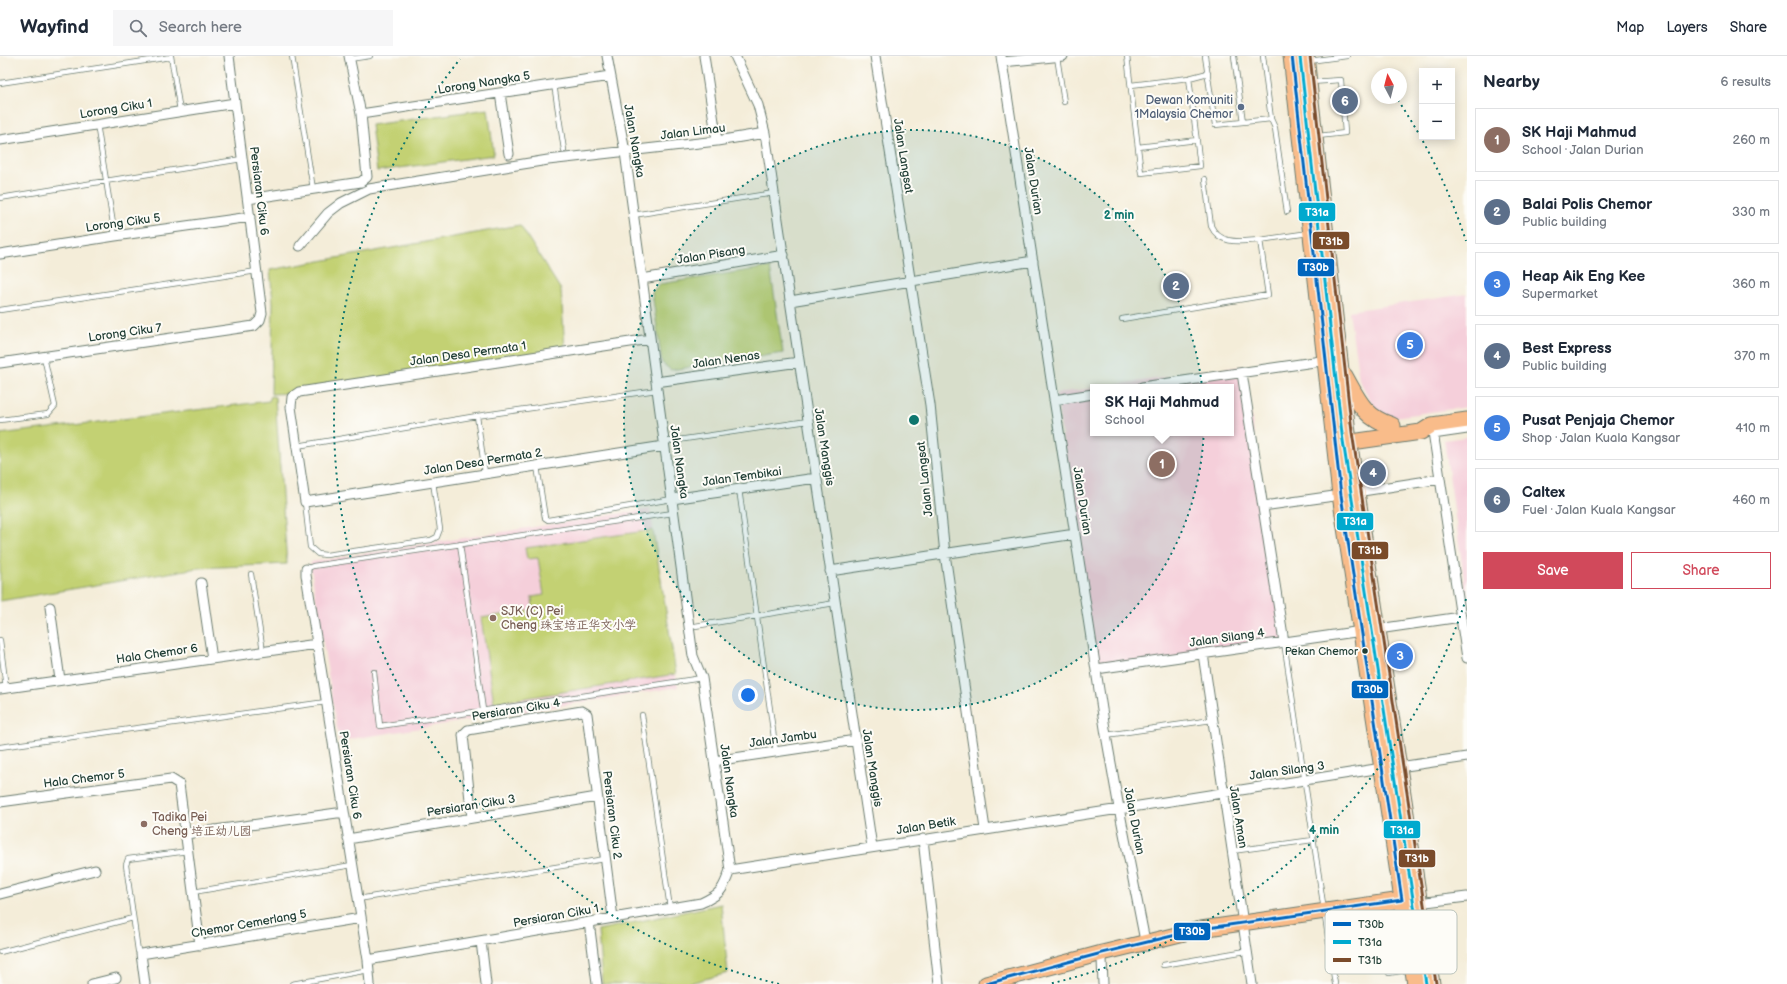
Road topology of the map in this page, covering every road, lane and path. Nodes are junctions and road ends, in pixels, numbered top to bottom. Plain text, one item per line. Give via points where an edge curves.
1 (229, 56) edge
2 (292, 56) edge
3 (370, 56) edge
4 (606, 56) edge
5 (704, 56) edge
6 (735, 56) edge
7 (875, 56) edge
8 (1060, 56) edge
9 (1127, 56) edge
10 (1205, 56) edge
11 (1234, 56) edge
12 (1263, 56) edge
13 (1347, 56) edge
14 (171, 57) edge
15 (349, 58) edge
16 (1001, 59) edge
17 (1299, 59) edge
18 (1208, 73) junction
19 (610, 76) junction
20 (1189, 78) junction
21 (0, 83) edge
22 (1301, 83) junction
23 (554, 84) junction
24 (1131, 85) junction
25 (500, 93) junction
26 (1064, 102) dead end
27 (235, 103) junction
28 (180, 111) junction
29 (361, 114) junction
30 (1271, 119) junction
31 (1243, 122) junction
32 (97, 124) junction
33 (765, 134) junction
34 (1307, 137) junction
35 (0, 140) edge
36 (1197, 140) junction
37 (717, 141) junction
38 (1138, 147) junction
39 (564, 150) dead end
40 (625, 152) junction
41 (509, 154) dead end
42 (242, 159) junction
43 (1204, 179) dead end
44 (106, 181) junction
45 (313, 189) junction
46 (774, 193) junction
47 (0, 198) edge
48 (248, 199) junction
49 (1287, 212) dead end
50 (633, 215) junction
51 (250, 217) junction
52 (1311, 233) junction
53 (115, 236) junction
54 (1260, 240) junction
55 (300, 246) dead end
56 (0, 253) edge
57 (784, 255) junction
58 (1033, 261) junction
59 (257, 271) junction
60 (642, 278) junction
61 (911, 281) junction
62 (790, 301) junction
63 (0, 310) edge
64 (1122, 319) dead end
65 (254, 326) joint
66 (650, 340) junction
67 (44, 357) junction
68 (799, 362) junction
69 (1334, 362) junction
70 (0, 364) edge
71 (1242, 373) junction
72 (1163, 384) edge
73 (656, 386) junction
74 (1090, 394) edge
75 (1054, 400) junction
76 (477, 416) junction
77 (0, 420) edge
78 (808, 420) junction
79 (1467, 420) edge
80 (1392, 426) junction
81 (1467, 429) edge
82 (1433, 430) junction
83 (1341, 439) junction
84 (664, 444) junction
85 (297, 446) junction
86 (537, 466) junction
87 (485, 473) junction
88 (816, 478) junction
89 (1440, 479) junction
90 (433, 482) junction
91 (739, 489) junction
92 (1348, 494) junction
93 (672, 499) junction
94 (305, 502) junction
95 (1263, 506) junction
96 (674, 513) junction
97 (1075, 534) junction
98 (460, 544) junction
99 (945, 554) junction
100 (306, 569) joint
101 (830, 571) junction
102 (251, 574) dead end
103 (202, 583) dead end
104 (835, 603) junction
105 (50, 607) dead end
106 (757, 616) junction
107 (1461, 617) junction
108 (689, 627) junction
109 (1370, 630) junction
110 (0, 640) edge
111 (1284, 642) junction
112 (317, 644) junction
113 (263, 651) junction
114 (1203, 654) junction
115 (1467, 658) edge
116 (212, 659) junction
117 (1096, 670) junction
118 (374, 672) dead end
119 (702, 678) junction
120 (60, 680) junction
121 (3, 688) edge
122 (326, 702) junction
123 (484, 710) junction
124 (587, 714) joint
125 (642, 715) dead end
126 (1212, 720) junction
127 (1106, 735) junction
128 (856, 740) junction
129 (0, 747) edge
130 (776, 752) junction
131 (1467, 757) edge
132 (714, 761) junction
133 (1390, 768) junction
134 (1305, 780) junction
135 (1222, 792) junction
136 (597, 797) junction
137 (0, 802) edge
138 (1122, 808) junction
139 (344, 812) junction
140 (472, 818) junction
141 (985, 829) junction
142 (186, 834) junction
143 (348, 839) junction
144 (923, 839) junction
145 (1313, 840) junction
146 (872, 847) junction
147 (188, 851) junction
148 (1231, 851) junction
149 (605, 859) junction
150 (352, 865) junction
151 (95, 870) dead end
152 (730, 870) junction
153 (193, 892) junction
154 (0, 894) edge
155 (1467, 897) edge
156 (358, 899) junction
157 (1408, 904) junction
158 (670, 908) junction
159 (1358, 910) edge
160 (1407, 910) edge
161 (1410, 910) edge
162 (1324, 914) junction
163 (133, 918) junction
164 (361, 918) junction
165 (613, 918) junction
166 (1325, 920) edge
167 (589, 922) junction
168 (1243, 926) junction
169 (481, 941) junction
170 (200, 945) junction
171 (1146, 946) junction
172 (1246, 951) junction
173 (0, 952) edge
174 (141, 954) junction
175 (1102, 959) junction
176 (368, 960) junction
177 (1164, 965) dead end
178 (369, 970) junction
179 (1333, 974) edge
180 (1394, 974) edge
181 (1428, 974) edge
182 (1414, 977) edge
183 (116, 978) dead end
184 (92, 984) edge
185 (145, 984) edge
186 (292, 984) edge
187 (370, 984) edge
188 (486, 984) edge
189 (597, 984) edge
190 (939, 984) edge
191 (986, 984) edge
192 (1012, 984) edge
193 (1103, 984) edge
194 (1252, 984) edge
195 (1335, 984) edge
196 (1431, 984) edge

1 - 27 street, Persiaran Ciku 6
2 - 45 lane
3 - 15 lane
4 - 19 street, Jalan Nangka
5 - 37 street
6 - 33 street, Jalan Manggis via 758,105
7 - 61 street, Jalan Langsat
8 - 16 street
8 - 26 lane
9 - 24 lane
10 - 18 lane
11 - 31 lane
12 - 30 lane
13 - 17 lane
14 - 21 lane
14 - 28 lane
15 - 29 street
16 - 58 street, Jalan Durian
17 - 22 highway
18 - 20 lane
18 - 31 lane via 1215,125
19 - 23 street, Lorong Nangka 5
19 - 40 street, Jalan Nangka
20 - 24 lane
20 - 36 lane
22 - 34 highway
22 - 34 lane via 1341,80 1345,133
23 - 25 street, Lorong Nangka 5
23 - 39 lane
24 - 38 lane
25 - 29 street, Lorong Nangka 5
25 - 41 street
27 - 28 street, Lorong Ciku 1
27 - 42 street, Persiaran Ciku 6
28 - 32 street, Lorong Ciku 1
29 - 45 street via 367,177 361,182
30 - 31 lane
30 - 49 lane via 1275,128
32 - 35 street, Lorong Ciku 1
32 - 44 lane
33 - 37 street, Jalan Limau
33 - 46 street, Jalan Manggis
34 - 52 highway
34 - 69 highway
36 - 38 lane
36 - 38 lane via 1200,166 1141,173
37 - 40 street, Jalan Limau
40 - 50 street, Jalan Nangka
40 - 55 street, Jalan Limau via 548,160 369,189 341,203 328,213
42 - 44 lane
42 - 48 street, Persiaran Ciku 6
43 - 54 lane via 1213,232 1218,237 1232,241
44 - 47 lane
44 - 53 lane
45 - 48 street
46 - 50 lane
46 - 57 street, Jalan Manggis
48 - 51 street, Persiaran Ciku 6
50 - 60 street, Jalan Nangka
51 - 53 street, Lorong Ciku 5
51 - 59 street, Persiaran Ciku 6
52 - 54 lane
52 - 69 highway
53 - 56 street, Lorong Ciku 5
54 - 64 lane via 1268,295
57 - 60 street, Jalan Pisang
57 - 62 street, Jalan Manggis
58 - 61 street
58 - 75 street, Jalan Durian
59 - 63 lane
59 - 65 street, Persiaran Ciku 6 via 262,313
60 - 66 street, Jalan Nangka
61 - 62 street
61 - 99 street, Jalan Langsat via 930,405
62 - 68 street, Jalan Manggis
65 - 67 street, Lorong Ciku 7
66 - 73 street, Jalan Nangka
66 - 85 street, Jalan Desa Permata 1 via 299,392 292,397 291,407
67 - 70 street, Lorong Ciku 7
67 - 77 lane via 55,406 48,414
68 - 73 street, Jalan Nenas
68 - 78 street, Jalan Manggis
69 - 71 street
69 - 80 highway via 1359,402 1379,422
69 - 83 highway
71 - 72 street
71 - 95 street
73 - 76 lane
73 - 84 street, Jalan Nangka
74 - 75 street
75 - 97 street, Jalan Durian
76 - 85 lane
76 - 87 lane
78 - 84 lane
78 - 88 street, Jalan Manggis
79 - 82 main road
80 - 82 main road via 1419,422
80 - 83 main road
81 - 82 street
82 - 83 main road
82 - 89 street
83 - 92 highway
84 - 86 street, Jalan Desa Permata 2
84 - 93 street, Jalan Nangka
85 - 94 street
86 - 87 street, Jalan Desa Permata 2
86 - 93 lane via 545,518 548,520
87 - 90 street, Jalan Desa Permata 2
88 - 91 street, Jalan Tembikai
88 - 101 street, Jalan Manggis
89 - 92 street
89 - 107 street
90 - 94 street, Jalan Desa Permata 2
90 - 94 lane via 440,529 437,537 431,540 318,554 310,547
91 - 93 street, Jalan Tembikai
91 - 106 lane
92 - 95 street
92 - 109 highway
93 - 96 street, Jalan Nangka
95 - 111 street
96 - 98 lane
96 - 108 street, Jalan Nangka
97 - 99 street
97 - 117 street, Jalan Durian
98 - 100 lane
98 - 123 lane
99 - 101 street
99 - 141 street, Jalan Langsat
100 - 112 street, Persiaran Ciku 6
101 - 104 street, Jalan Manggis
102 - 113 lane
103 - 116 street
104 - 106 lane
104 - 128 street, Jalan Manggis
105 - 120 street
106 - 108 lane
106 - 130 lane
107 - 109 street, Jalan Silang 4
107 - 115 street
108 - 119 street, Jalan Nangka via 693,656
109 - 111 street, Jalan Silang 4
109 - 133 highway
110 - 121 lane
111 - 114 street, Jalan Silang 4
111 - 134 lane
112 - 113 street, Hala Chemor 6
112 - 122 street, Persiaran Ciku 6
113 - 116 street, Hala Chemor 6
114 - 117 street, Jalan Silang 4
114 - 126 street, Jalan Aman
116 - 120 street, Hala Chemor 6
117 - 127 street, Jalan Durian
118 - 123 lane via 380,726
119 - 123 lane
119 - 132 street, Jalan Nangka
120 - 121 street, Hala Chemor 6
122 - 129 lane
122 - 139 street, Persiaran Ciku 6
124 - 136 street, Persiaran Ciku 2
124 - 140 street, Persiaran Ciku 4 via 582,711 468,730 463,735
125 - 158 lane
126 - 127 lane
126 - 135 street, Jalan Aman
127 - 138 street, Jalan Durian
128 - 130 street, Jalan Jambu
128 - 146 street, Jalan Manggis
130 - 132 street, Jalan Jambu
131 - 133 street, Jalan Silang 3
132 - 152 street, Jalan Nangka
133 - 134 street, Jalan Silang 3
133 - 157 highway
134 - 135 street, Jalan Silang 3
134 - 145 lane
135 - 138 street, Jalan Silang 3
135 - 148 street, Jalan Aman
136 - 140 street, Persiaran Ciku 3
136 - 149 street, Persiaran Ciku 2
137 - 142 street, Hala Chemor 5 via 171,779 179,784
138 - 141 street, Jalan Betik
138 - 171 street, Jalan Durian
139 - 142 street
139 - 143 street, Persiaran Ciku 6
140 - 143 street, Persiaran Ciku 3
141 - 144 street, Jalan Betik
142 - 147 street
143 - 150 street, Persiaran Ciku 6
144 - 146 street, Jalan Betik
144 - 190 street
145 - 148 lane
145 - 162 lane
146 - 152 street, Jalan Betik
147 - 153 street
147 - 163 lane via 128,860 126,865
148 - 168 street, Jalan Aman
149 - 156 lane
149 - 165 street, Persiaran Ciku 2
150 - 153 lane
150 - 156 street, Persiaran Ciku 6
151 - 154 street
152 - 158 street, Persiaran Ciku 1 via 724,888 717,895 701,903
153 - 170 street
155 - 157 street
156 - 164 street, Persiaran Ciku 6
157 - 159 main road
157 - 160 highway
157 - 161 highway
158 - 165 street, Persiaran Ciku 1
162 - 166 lane
162 - 168 main road
163 - 173 lane
163 - 174 lane via 138,951
164 - 170 street, Chemor Cemerlang 5
164 - 176 street, Persiaran Ciku 6
165 - 167 street, Persiaran Ciku 1
167 - 169 street, Persiaran Ciku 1
167 - 189 street
168 - 171 main road via 1201,929
168 - 172 street, Jalan Aman
169 - 176 street, Persiaran Ciku 1
169 - 188 street
170 - 174 street, Chemor Cemerlang 5
171 - 175 main road
171 - 191 main road
172 - 177 lane
172 - 194 street, Jalan Aman
174 - 185 street
175 - 192 main road
175 - 193 street
176 - 178 street, Persiaran Ciku 6
178 - 186 lane
178 - 187 street, Persiaran Ciku 6
179 - 195 lane
180 - 182 lane
181 - 196 highway
183 - 184 street

